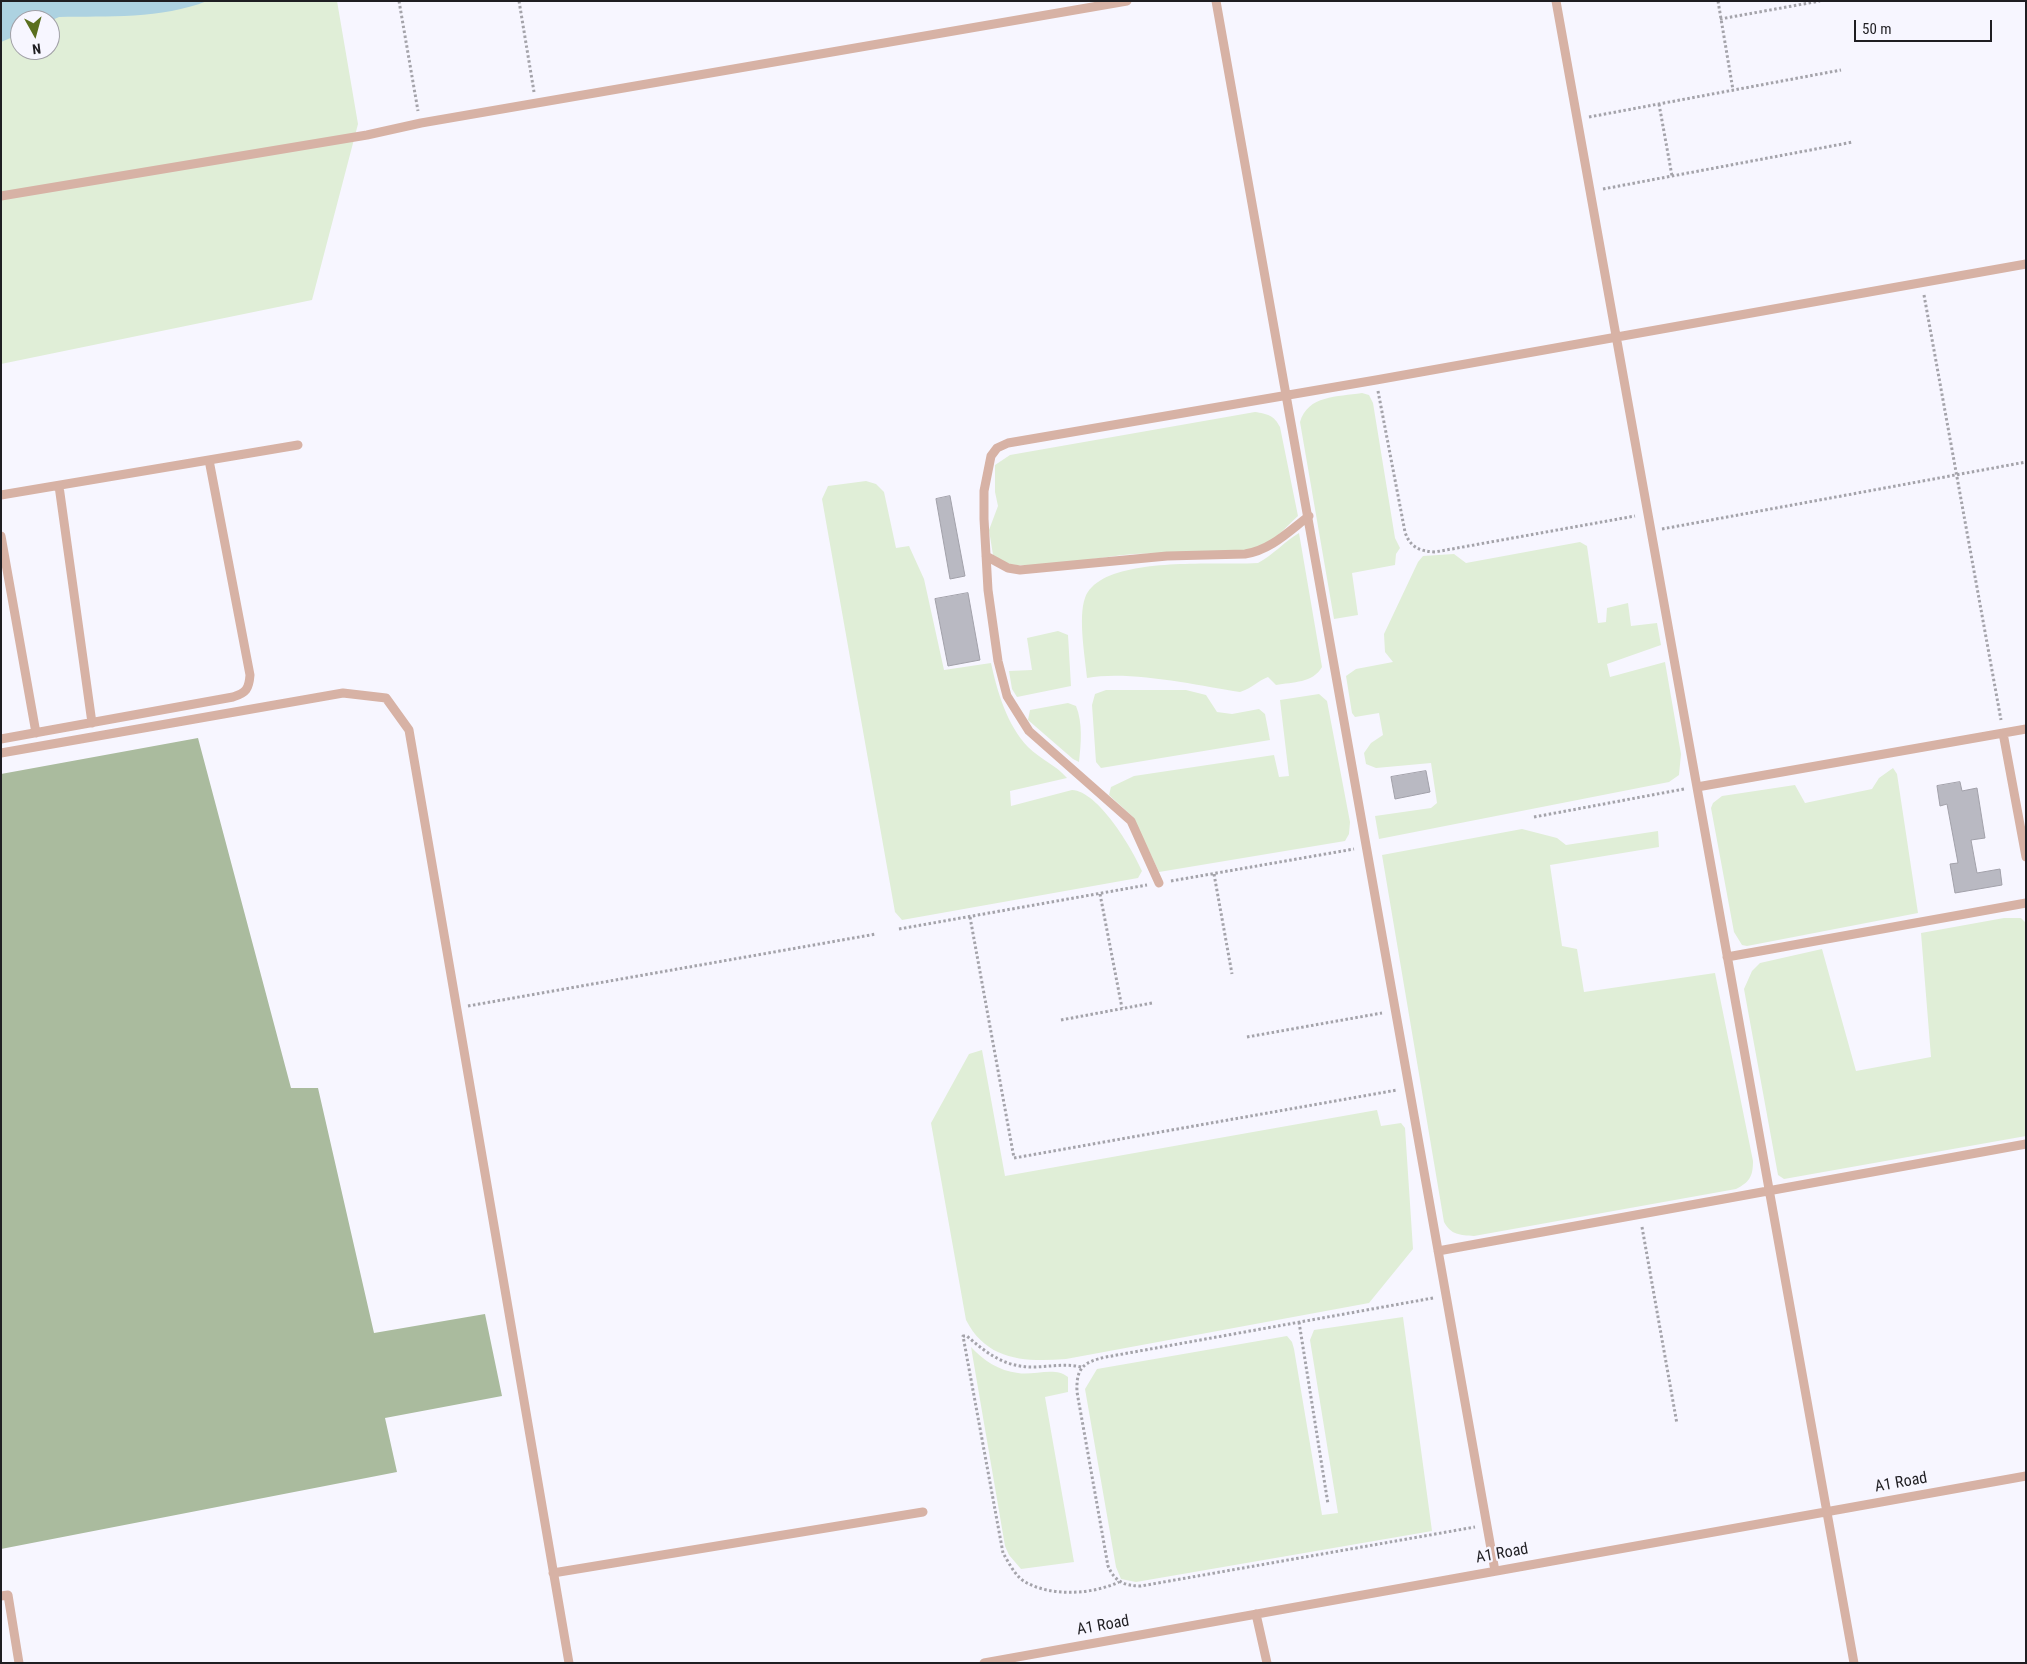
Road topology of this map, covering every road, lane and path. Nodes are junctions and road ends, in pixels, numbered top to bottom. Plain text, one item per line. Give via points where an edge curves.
1 (399, 1) edge
2 (519, 1) edge
3 (1126, 1) edge
4 (1216, 1) edge
5 (1556, 1) edge
6 (1718, 1) edge
7 (1820, 1) edge
8 (1720, 18) junction
9 (1841, 70) dead end
10 (1733, 90) junction
11 (536, 104) junction
12 (1659, 104) junction
13 (1577, 119) junction
14 (421, 123) junction
15 (1853, 142) dead end
16 (1672, 176) junction
17 (1590, 192) junction
18 (1, 196) edge
19 (2026, 264) edge
20 (1922, 282) junction
21 (1616, 337) junction
22 (1376, 380) junction
23 (1288, 395) junction
24 (298, 445) dead end
25 (209, 460) junction
26 (2026, 462) edge
27 (1957, 475) junction
28 (59, 486) junction
29 (1, 495) edge
30 (1648, 514) junction
31 (1309, 516) junction
32 (1651, 532) junction
33 (1, 536) edge
34 (986, 556) junction
35 (92, 723) junction
36 (2026, 729) edge
37 (2004, 733) junction
38 (36, 734) junction
39 (1, 739) edge
40 (1, 753) edge
41 (1697, 787) junction
42 (1534, 817) dead end
43 (1367, 847) junction
44 (2026, 857) edge
45 (1214, 874) junction
46 (1159, 883) junction
47 (1100, 894) junction
48 (2026, 904) edge
49 (970, 917) junction
50 (899, 929) dead end
51 (876, 934) dead end
52 (1727, 957) junction
53 (1232, 974) dead end
54 (1152, 1002) dead end
55 (456, 1008) junction
56 (1122, 1008) junction
57 (1396, 1010) junction
58 (1061, 1020) dead end
59 (1247, 1037) dead end
60 (1410, 1088) junction
61 (2026, 1144) edge
62 (1768, 1190) junction
63 (1640, 1214) junction
64 (1438, 1251) junction
65 (1446, 1296) junction
66 (1299, 1322) junction
67 (1081, 1367) junction
68 (1677, 1424) dead end
69 (2026, 1476) edge
70 (1328, 1504) dead end
71 (1828, 1511) junction
72 (923, 1512) dead end
73 (1487, 1525) junction
74 (1495, 1571) junction
75 (553, 1572) junction
76 (1119, 1582) junction
77 (1, 1596) edge
78 (1256, 1614) junction
79 (19, 1663) edge
80 (569, 1663) edge
81 (984, 1663) edge
82 (1267, 1663) edge
83 (1854, 1663) edge

1 - 14 path
2 - 11 path
3 - 11 lane
4 - 23 lane
5 - 13 lane
6 - 8 path
7 - 8 path
8 - 10 path
9 - 10 path
10 - 12 path
11 - 14 lane
12 - 13 path
12 - 16 path
13 - 17 lane
14 - 18 lane
15 - 16 path
16 - 17 path
17 - 21 lane
19 - 20 lane
20 - 21 lane
20 - 27 path
21 - 22 lane
21 - 30 lane
22 - 23 lane
22 - 30 path via 1405,532 1414,547 1435,552
23 - 31 lane
23 - 34 lane via 1008,442 991,456 984,491
24 - 25 lane
25 - 28 lane
25 - 35 lane via 250,675 249,687 244,694 233,697
26 - 27 path
27 - 32 path
27 - 37 path
28 - 29 lane
28 - 35 lane
30 - 32 lane
31 - 34 lane via 1275,542 1245,554 1167,556 1020,570 1008,568
31 - 43 lane
32 - 41 lane
33 - 38 lane
34 - 46 lane via 998,661 1007,696 1029,731 1131,822
35 - 38 lane
36 - 37 lane
37 - 41 lane
37 - 44 lane
38 - 39 lane
40 - 55 lane via 343,693 386,698 409,730
41 - 42 path
41 - 52 lane
43 - 45 path
43 - 57 lane
45 - 46 path
45 - 53 path
46 - 47 path
47 - 49 path
47 - 56 path
48 - 52 lane
49 - 50 path
49 - 60 path via 1014,1158
51 - 55 path
52 - 62 lane
54 - 56 path
55 - 75 lane
56 - 58 path
57 - 59 path
57 - 60 lane
60 - 64 lane
61 - 62 lane
62 - 63 lane
62 - 71 lane
63 - 64 lane
63 - 68 path
64 - 65 lane
65 - 66 path
65 - 73 lane
66 - 67 path via 1106,1357
66 - 70 path
67 - 76 path via 1077,1378 1079,1402 1108,1566
67 - 76 path via 1007,1364 963,1336 1003,1553 1026,1583 1044,1589 1066,1592 1103,1589
69 - 71 lane, A1 Road
71 - 74 lane, A1 Road
71 - 83 lane
72 - 75 lane
73 - 74 lane
73 - 76 path via 1141,1586
74 - 78 lane, A1 Road
75 - 80 lane
77 - 79 lane via 8,1595
78 - 81 lane, A1 Road
78 - 82 lane

